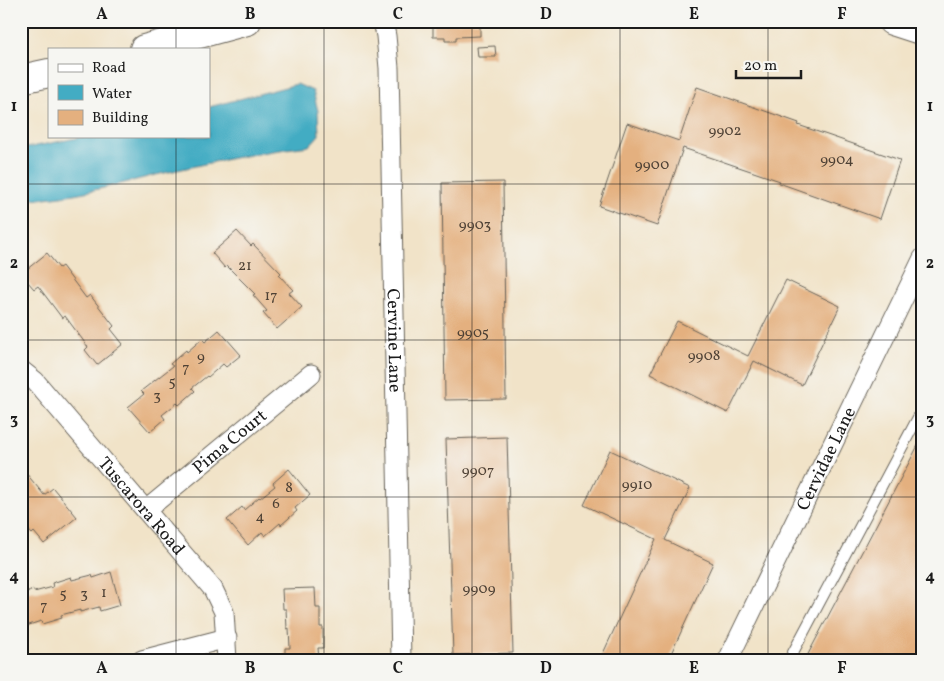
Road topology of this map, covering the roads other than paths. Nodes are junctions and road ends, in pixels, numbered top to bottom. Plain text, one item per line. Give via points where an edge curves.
1 (247, 21) edge
2 (383, 21) edge
3 (892, 21) edge
4 (923, 31) edge
5 (148, 48) edge
6 (48, 73) edge
7 (21, 79) edge
8 (923, 258) edge
9 (21, 370) edge
10 (311, 374) dead end
11 (923, 408) edge
12 (146, 510) junction
13 (227, 638) junction
14 (142, 660) edge
15 (227, 660) edge
16 (401, 660) edge
17 (728, 660) edge
18 (789, 660) edge

1 - 5 main road
2 - 16 street, Cervine Lane via 389,68
3 - 4 main road
6 - 7 main road
8 - 17 street, Cervidae Lane
9 - 12 street, Tuscarora Road via 35,381
10 - 12 street, Pima Court
11 - 18 lane
12 - 13 street, Tuscarora Road via 213,589 224,612
13 - 14 street
13 - 15 street, Tuscarora Road

